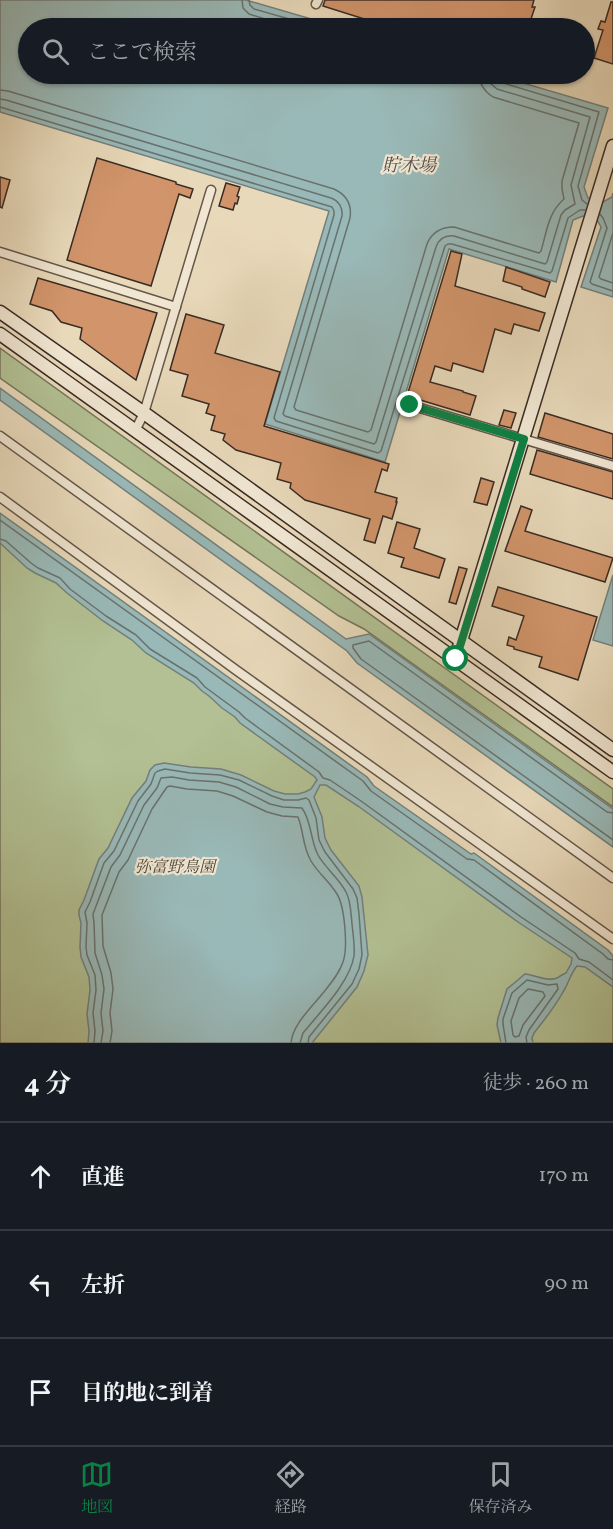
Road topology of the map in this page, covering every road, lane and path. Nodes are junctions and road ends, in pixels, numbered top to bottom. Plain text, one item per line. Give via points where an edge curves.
1 (613, 146) edge
2 (211, 190) dead end
3 (0, 252) edge
4 (176, 307) junction
5 (0, 312) edge
6 (0, 334) edge
7 (410, 405) dead end
8 (144, 413) junction
9 (135, 431) junction
10 (0, 436) edge
11 (524, 439) junction
12 (613, 466) edge
13 (0, 496) edge
14 (461, 641) junction
15 (456, 659) junction
16 (613, 750) edge
17 (613, 772) edge
18 (613, 878) edge
19 (613, 939) edge

1 - 11 street
2 - 4 street
3 - 4 street
4 - 8 street
5 - 8 street
6 - 9 street
7 - 11 street
8 - 9 street
8 - 14 street
9 - 15 street
10 - 18 street
11 - 12 street
11 - 14 street
13 - 19 street
14 - 15 street
14 - 16 street
15 - 17 street

